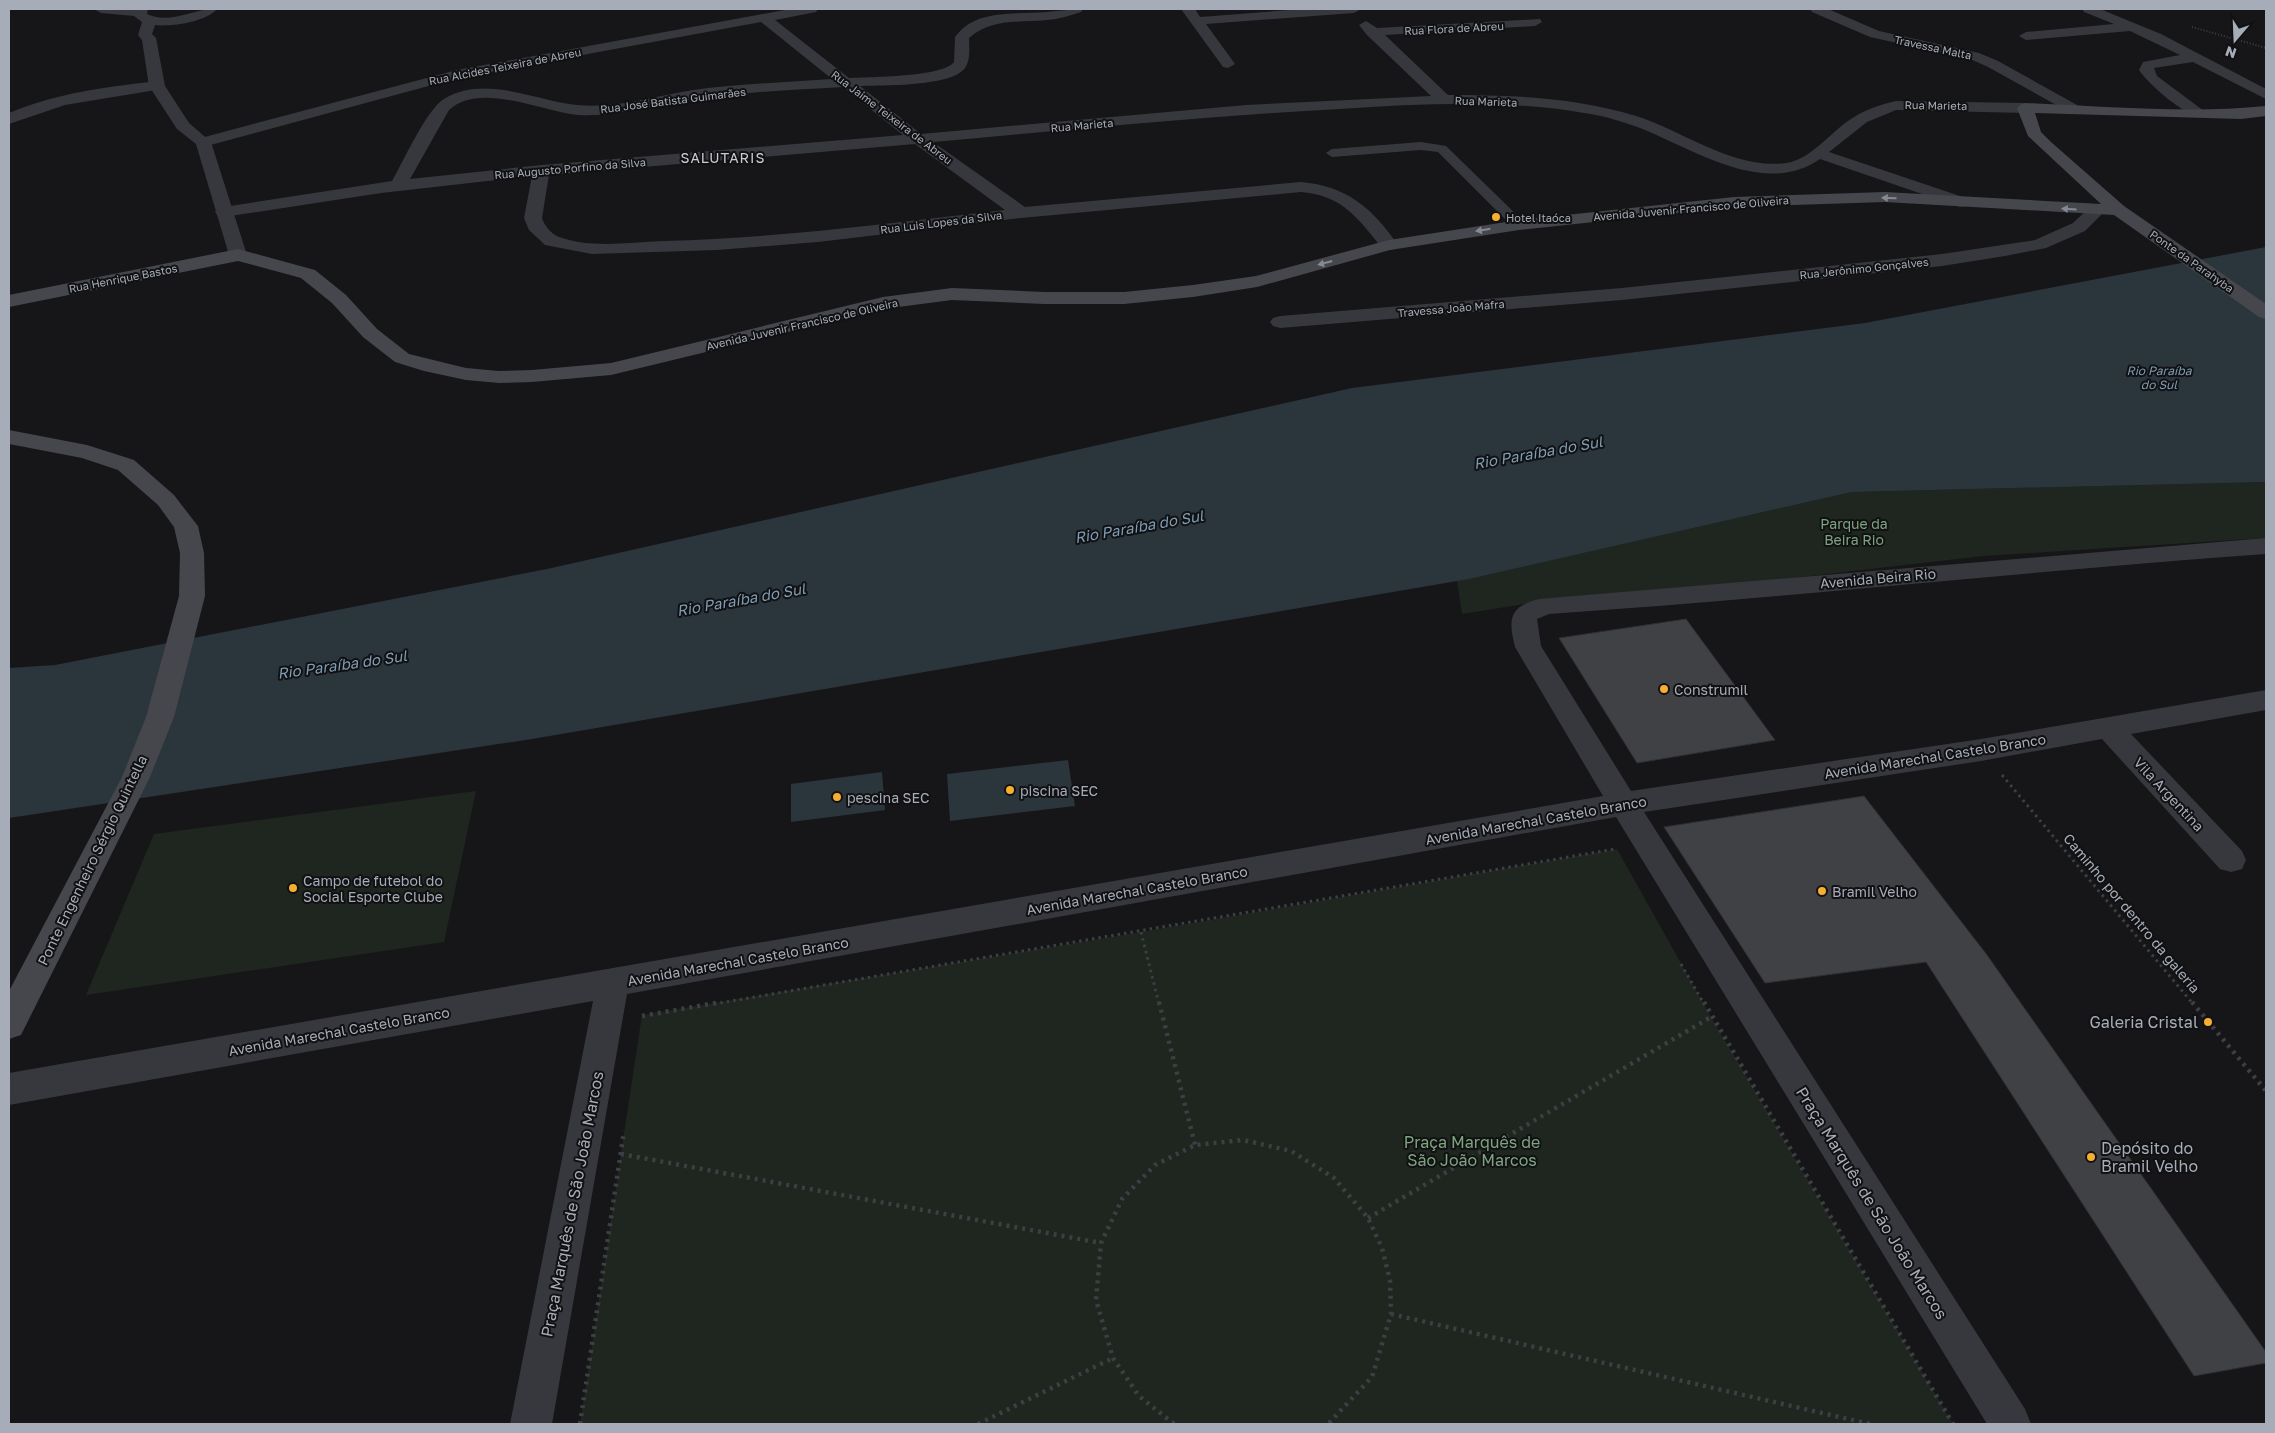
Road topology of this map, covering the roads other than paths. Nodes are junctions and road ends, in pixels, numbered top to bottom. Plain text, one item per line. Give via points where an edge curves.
1 (101, 9) edge
2 (210, 9) edge
3 (811, 9) edge
4 (1076, 9) edge
5 (1188, 9) edge
6 (1353, 9) edge
7 (1817, 9) edge
8 (2089, 9) edge
9 (144, 14) edge
10 (1470, 15) dead end
11 (188, 17) junction
12 (764, 18) junction
13 (1196, 21) junction
14 (1535, 22) dead end
15 (1482, 27) junction
16 (2133, 27) junction
17 (1372, 32) junction
18 (2026, 36) dead end
19 (149, 38) junction
20 (2197, 58) junction
21 (1228, 64) dead end
22 (847, 83) junction
23 (157, 86) junction
24 (2266, 95) edge
25 (1444, 100) junction
26 (2025, 108) junction
27 (2072, 108) junction
28 (2266, 112) edge
29 (2200, 114) junction
30 (9, 118) edge
31 (918, 139) junction
32 (203, 142) junction
33 (1332, 153) dead end
34 (1818, 153) junction
35 (542, 170) junction
36 (398, 185) junction
37 (1960, 202) junction
38 (2118, 210) junction
39 (2096, 211) junction
40 (224, 212) junction
41 (1021, 213) junction
42 (1519, 225) junction
43 (1389, 244) junction
44 (238, 255) junction
45 (1622, 294) joint
46 (9, 302) edge
47 (2266, 313) edge
48 (1280, 322) dead end
49 (9, 437) edge
50 (2266, 546) edge
51 (1528, 647) joint
52 (2266, 700) edge
53 (2108, 728) junction
54 (1623, 804) junction
55 (2231, 860) dead end
56 (613, 983) junction
57 (11, 1020) edge
58 (9, 1089) edge
59 (531, 1424) edge
60 (2010, 1424) edge

1 - 9 street
2 - 11 street
3 - 12 street, Rua Alcides Teixeira de Abreu
4 - 22 street, Rua José Batista Guimarães via 1046,17 988,20 977,25 962,38 961,62 956,69 945,74
5 - 13 street
6 - 13 street
6 - 17 street
7 - 27 street, Travessa Malta via 1875,34 1974,56
8 - 16 street
9 - 11 street via 169,20
9 - 19 street via 145,35
10 - 15 street
11 - 19 street
12 - 22 street, Rua Jaime Teixeira de Abreu
12 - 32 street, Rua Alcides Teixeira de Abreu via 457,74
13 - 21 street
14 - 15 street, Rua Flora de Abreu
15 - 17 street, Rua Flora de Abreu
16 - 18 street
16 - 20 street
17 - 25 street
19 - 23 street
20 - 24 street
20 - 29 street via 2159,62 2146,70 2152,79
22 - 31 street, Rua Jaime Teixeira de Abreu
22 - 36 street, Rua José Batista Guimarães via 704,94 602,110 563,108 509,95 459,98 450,101 439,112
23 - 30 street via 82,96
23 - 32 street via 182,126
25 - 31 street, Rua Marieta via 1289,108
25 - 34 street, Rua Marieta via 1536,103 1606,112 1742,164 1762,168 1798,166
26 - 27 main road
26 - 34 street, Rua Marieta via 1912,104 1884,107 1851,125
26 - 38 main road, Ponte da Parahyba via 2034,133
27 - 29 main road
28 - 29 main road
31 - 35 street, Rua Augusto Porfino da Silva
31 - 41 street, Rua Jaime Teixeira de Abreu
32 - 40 street
33 - 42 lane via 1442,149
34 - 37 street
35 - 36 street, Rua Augusto Porfino da Silva
35 - 41 street, Rua Luis Lopes da Silva via 534,207 535,226 551,241 592,249 717,245 818,237
36 - 40 street, Rua Augusto Porfino da Silva
39 -> 37 main road, Avenida Juvenir Francisco de Oliveira
37 -> 42 main road, Avenida Juvenir Francisco de Oliveira via 1885,197 1786,199
38 - 39 main road, Avenida Juvenir Francisco de Oliveira
38 - 47 main road, Ponte da Parahyba
39 - 45 street, Rua Jerônimo Gonçalves via 2061,236 2005,251
40 - 44 street
41 - 43 street, Rua Luis Lopes da Silva via 1310,187 1353,203
42 -> 43 main road, Avenida Juvenir Francisco de Oliveira
43 -> 44 main road, Avenida Juvenir Francisco de Oliveira via 1257,281 1194,291 1124,298 952,294 916,298 883,303 611,369 499,377 431,367 402,358 370,333 339,299 308,274
44 - 46 main road, Rua Henrique Bastos
45 - 48 street, Travessa João Mafra
49 - 57 main road, Ponte Engenheiro Sérgio Quintella via 88,452 126,466 166,500 186,526 192,554 192,596 160,717 136,777
50 - 51 street, Avenida Beira Rio via 1549,605 1524,614 1522,624
51 - 54 street, Praça Marquês de São João Marcos
52 - 53 street, Avenida Marechal Castelo Branco
53 - 54 street, Avenida Marechal Castelo Branco
53 - 55 street, Vila Argentina
54 - 56 street, Avenida Marechal Castelo Branco
54 - 60 street, Praça Marquês de São João Marcos
56 - 58 street, Avenida Marechal Castelo Branco
56 - 59 street, Praça Marquês de São João Marcos

